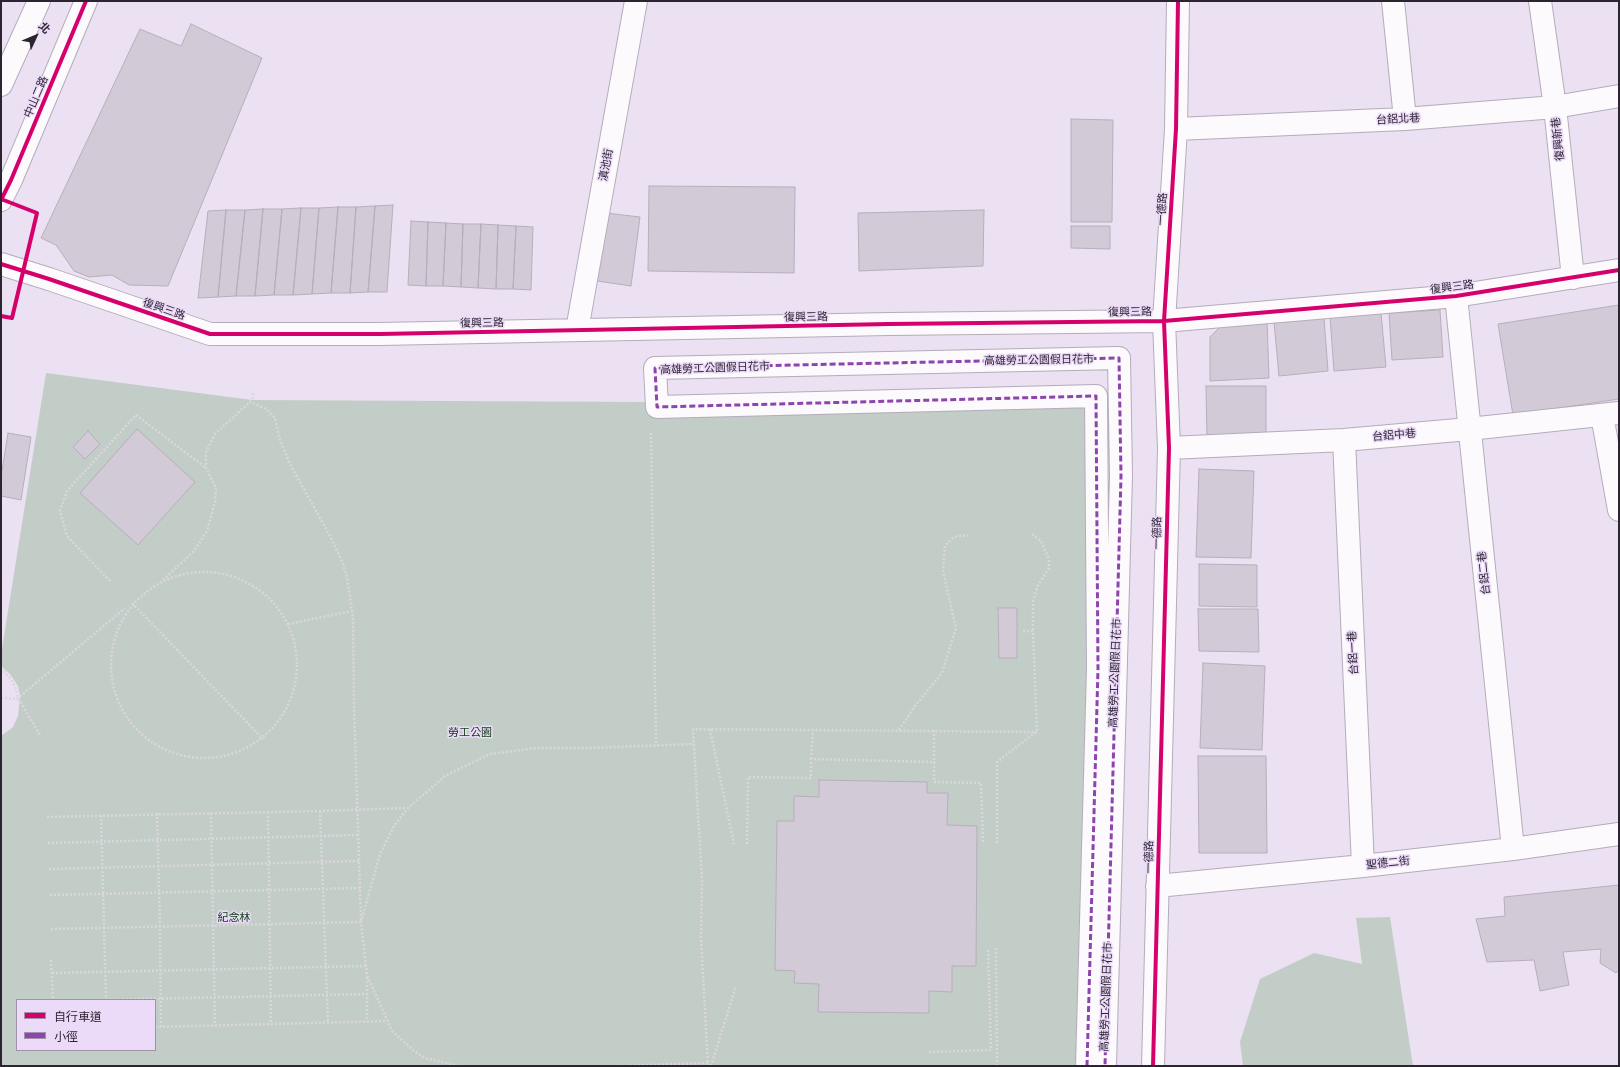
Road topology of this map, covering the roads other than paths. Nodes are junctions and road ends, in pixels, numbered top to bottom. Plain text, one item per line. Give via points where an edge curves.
1 (39, 1) edge
2 (86, 1) edge
3 (636, 1) edge
4 (1178, 1) edge
5 (1393, 1) edge
6 (1540, 1) edge
7 (1, 85) edge
8 (1619, 96) edge
9 (1555, 107) junction
10 (1405, 119) junction
11 (1176, 128) junction
12 (1, 200) edge
13 (1, 264) edge
14 (1619, 270) edge
15 (1573, 278) junction
16 (1456, 296) junction
17 (1164, 321) junction
18 (577, 330) junction
19 (1610, 414) edge
20 (1469, 429) junction
21 (1344, 440) junction
22 (1169, 448) junction
23 (1619, 510) edge
24 (1619, 834) edge
25 (1512, 849) junction
26 (1363, 866) junction
27 (1157, 886) junction
28 (1087, 1066) edge
29 (1104, 1066) edge
30 (1153, 1066) edge

1 - 7 street
2 - 12 street, 中山二路 via 12,180
3 - 18 street, 滇池街
4 - 11 street, 一德路
5 - 10 street
6 - 9 street, 復興新巷
8 - 9 street, 台鋁北巷
9 - 10 street, 台鋁北巷
9 - 15 street, 復興新巷
10 - 11 street, 台鋁北巷
11 - 17 street, 一德路
13 - 18 street, 復興三路 via 210,334
14 - 15 street, 復興三路
15 - 16 street, 復興三路
16 - 17 street, 復興三路
16 - 20 street, 台鋁二巷
17 - 18 street, 復興三路
17 - 22 street, 一德路
19 - 20 street, 台鋁中巷
19 - 23 street
20 - 21 street, 台鋁中巷
20 - 25 street, 台鋁二巷
21 - 22 street, 台鋁中巷
21 - 26 street, 台鋁一巷
22 - 27 street, 一德路
24 - 25 street, 聖德二街
25 - 26 street, 聖德二街
26 - 27 street, 聖德二街
27 - 30 street, 一德路
28 - 29 street, 高雄勞工公園假日花市 via 1098,668 1096,396 657,407 656,368 1119,358 1121,476

